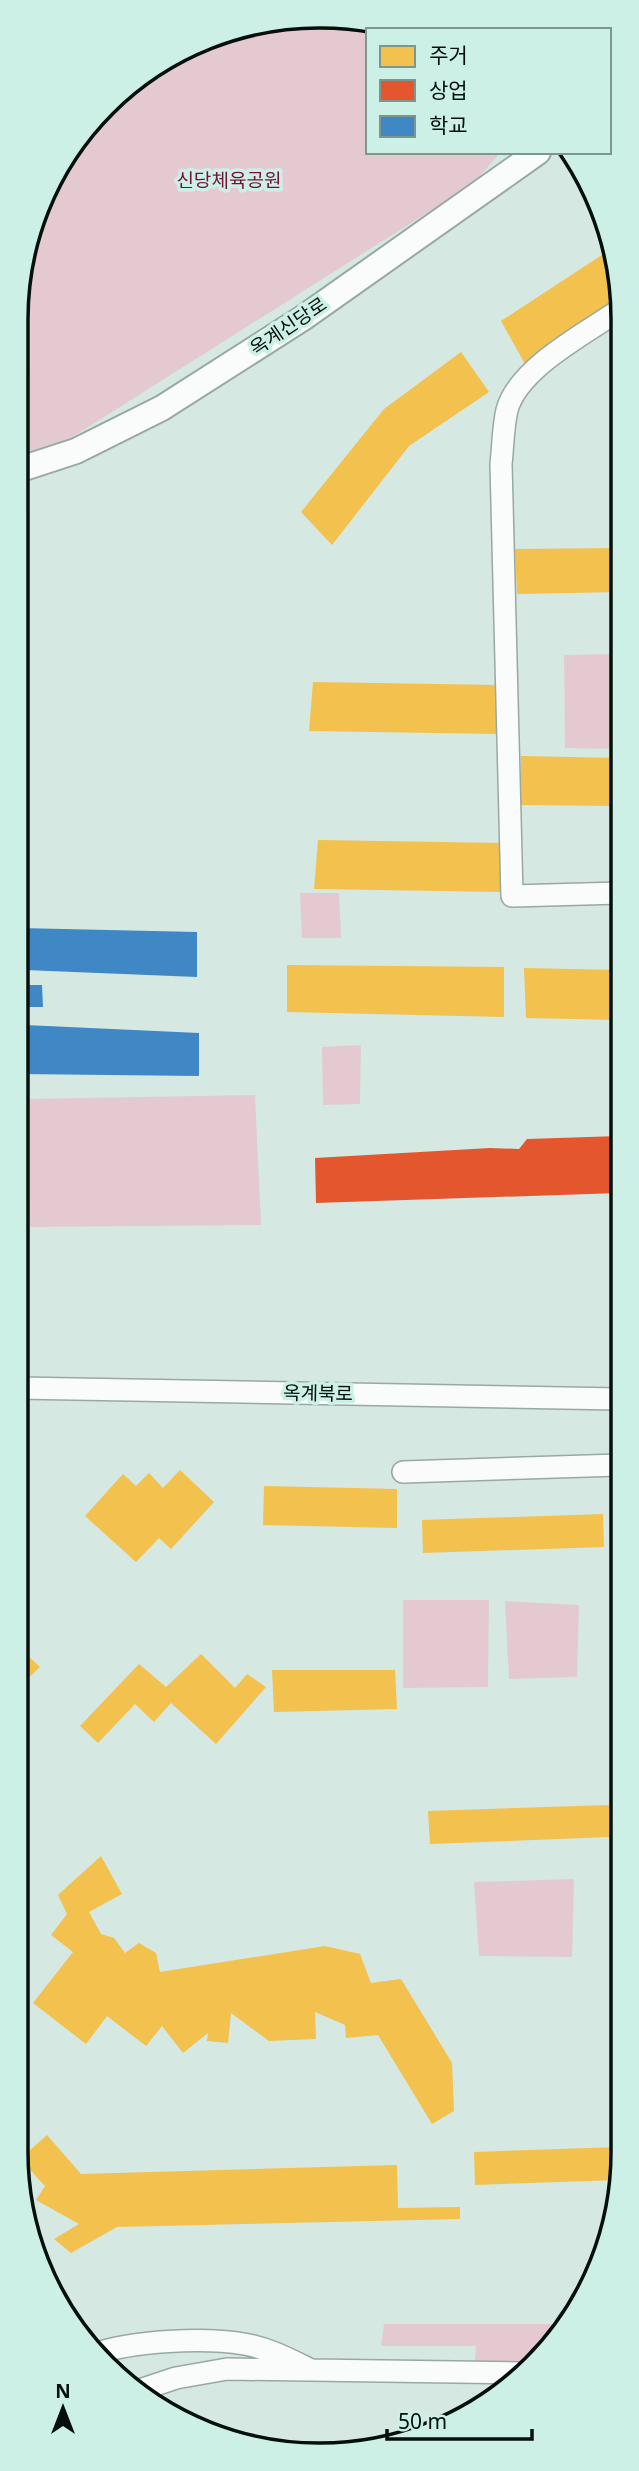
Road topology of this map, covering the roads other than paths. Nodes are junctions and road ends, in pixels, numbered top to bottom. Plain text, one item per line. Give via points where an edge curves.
1 (535, 154) edge
2 (611, 316) edge
3 (28, 467) edge
4 (611, 893) edge
5 (28, 1388) edge
6 (611, 1399) edge
7 (611, 1465) edge
8 (403, 1472) dead end
9 (107, 2351) edge
10 (314, 2372) junction
11 (510, 2373) edge
12 (147, 2387) edge

1 - 3 street, 옥계신당로 via 303,318 162,408 76,451
2 - 4 street via 530,372 514,392 501,464 512,896
5 - 6 street, 옥계북로
7 - 8 street
9 - 10 street via 143,2343 244,2344 279,2354
10 - 11 street
10 - 12 street via 227,2369

